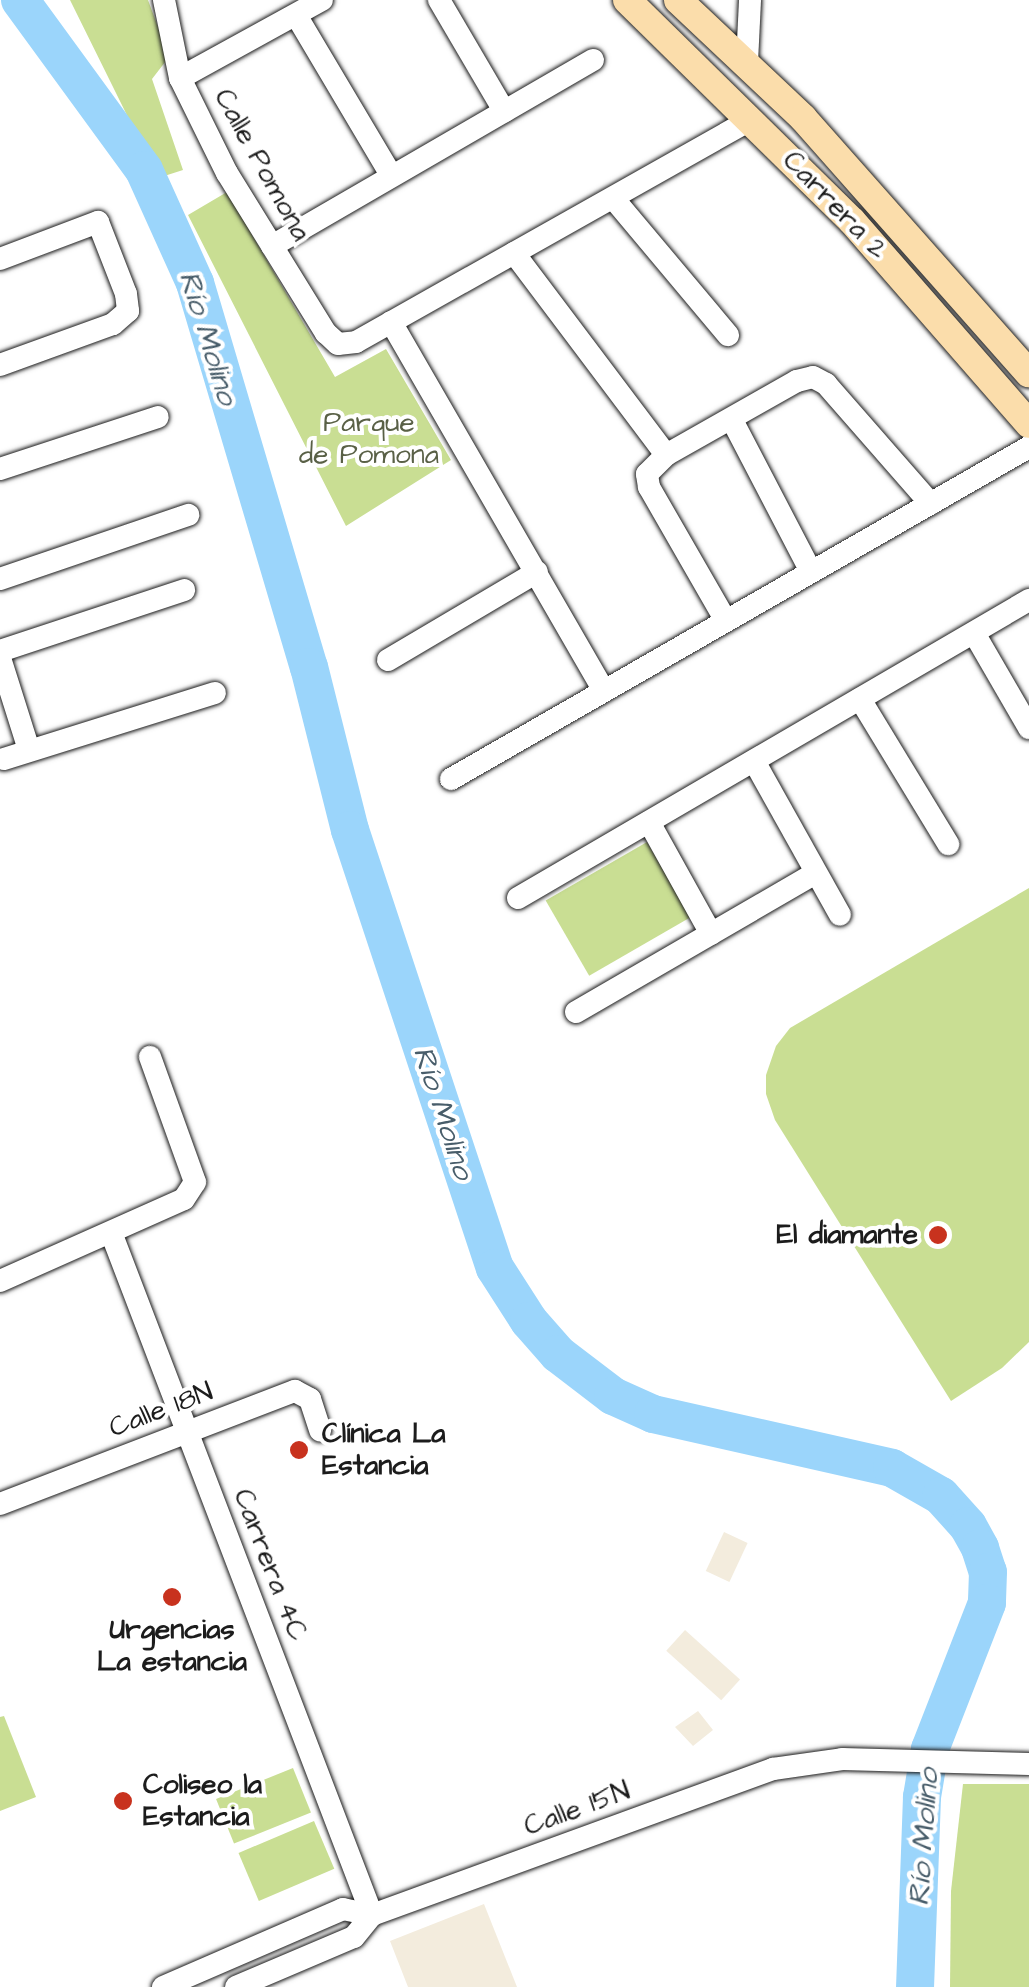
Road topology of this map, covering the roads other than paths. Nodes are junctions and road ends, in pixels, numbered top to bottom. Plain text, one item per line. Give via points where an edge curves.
1 (164, 0) edge
2 (322, 0) edge
3 (439, 0) edge
4 (627, 0) edge
5 (678, 0) edge
6 (750, 0) edge
7 (296, 15) junction
8 (593, 60) dead end
9 (747, 62) junction
10 (180, 78) junction
11 (504, 110) junction
12 (752, 118) junction
13 (391, 175) junction
14 (613, 198) junction
15 (272, 246) junction
16 (514, 253) junction
17 (0, 259) edge
18 (391, 322) junction
19 (728, 335) dead end
20 (0, 365) edge
21 (1029, 373) edge
22 (158, 417) dead end
23 (732, 420) junction
24 (1029, 424) edge
25 (1029, 447) edge
26 (666, 455) junction
27 (0, 469) edge
28 (930, 504) junction
29 (188, 514) dead end
30 (537, 572) junction
31 (811, 572) junction
32 (0, 579) edge
33 (184, 590) dead end
34 (1029, 600) edge
35 (726, 621) junction
36 (974, 632) junction
37 (0, 655) edge
38 (388, 660) dead end
39 (604, 691) junction
40 (215, 693) dead end
41 (860, 699) junction
42 (1029, 728) edge
43 (29, 750) junction
44 (4, 759) dead end
45 (754, 760) junction
46 (451, 779) dead end
47 (649, 822) junction
48 (948, 844) dead end
49 (816, 873) junction
50 (518, 898) dead end
51 (840, 915) dead end
52 (710, 934) junction
53 (576, 1012) dead end
54 (150, 1057) dead end
55 (112, 1235) junction
56 (0, 1282) edge
57 (320, 1430) dead end
58 (188, 1431) junction
59 (0, 1504) edge
60 (1029, 1764) edge
61 (372, 1916) junction
62 (164, 1987) edge
63 (236, 1987) edge

1 - 10 street
2 - 7 street, Calle Pomona
3 - 11 street
4 - 12 main road, Carrera 2
5 - 9 main road, Carrera 2
6 - 9 street
7 - 10 street, Calle Pomona
7 - 13 street
8 - 11 street
9 - 21 main road, Carrera 2
10 - 15 street, Calle Pomona via 226,173
11 - 13 street
12 - 14 street, Calle Pomona
12 - 24 main road, Carrera 2
13 - 15 street
14 - 16 street, Calle Pomona
14 - 19 street
15 - 18 street, Calle Pomona via 338,344 356,342
16 - 18 street, Calle Pomona
16 - 26 street
17 - 20 street via 98,222 128,312 114,324
18 - 30 street
22 - 27 street
23 - 26 street
23 - 28 street via 813,377
23 - 31 street
25 - 28 street
26 - 35 street via 646,474 649,487
28 - 31 street
29 - 32 street
30 - 38 street
30 - 39 street
31 - 35 street
33 - 37 street
34 - 36 street
35 - 39 street
36 - 41 street
36 - 42 street
37 - 43 street
39 - 46 street
40 - 43 street
41 - 45 street
41 - 48 street
43 - 44 street
45 - 47 street
45 - 49 street
47 - 50 street
47 - 52 street
49 - 51 street
49 - 52 street
52 - 53 street
54 - 55 street via 195,1182 184,1199
55 - 56 street
55 - 58 street, Carrera 4C
57 - 58 street, Calle 18N via 302,1391
58 - 59 street, Calle 18N
58 - 61 street, Carrera 4C
60 - 61 street, Calle 15N via 842,1759 774,1769
61 - 62 street, Calle 15N via 343,1909
61 - 63 street via 354,1937

